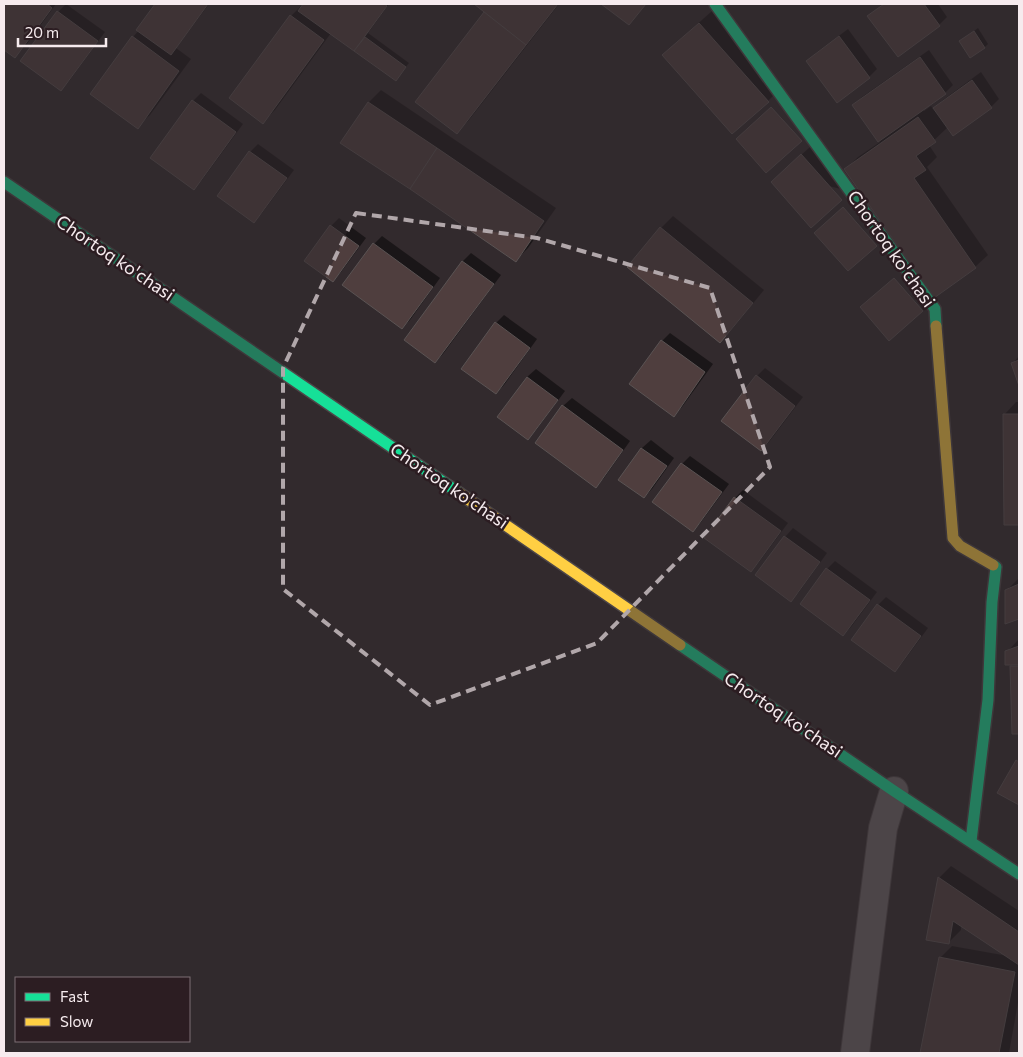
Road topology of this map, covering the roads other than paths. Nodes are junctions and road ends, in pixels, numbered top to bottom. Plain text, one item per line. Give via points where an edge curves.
1 (715, 4) edge
2 (4, 182) edge
3 (894, 791) junction
4 (971, 841) junction
5 (1019, 874) edge
6 (854, 1053) edge

1 - 4 street, Chortoq ko'chasi via 935,309 953,538 960,546 996,567 988,700
2 - 3 street, Chortoq ko'chasi
3 - 4 street, Chortoq ko'chasi
3 - 6 street via 883,828
4 - 5 street, Chortoq ko'chasi

